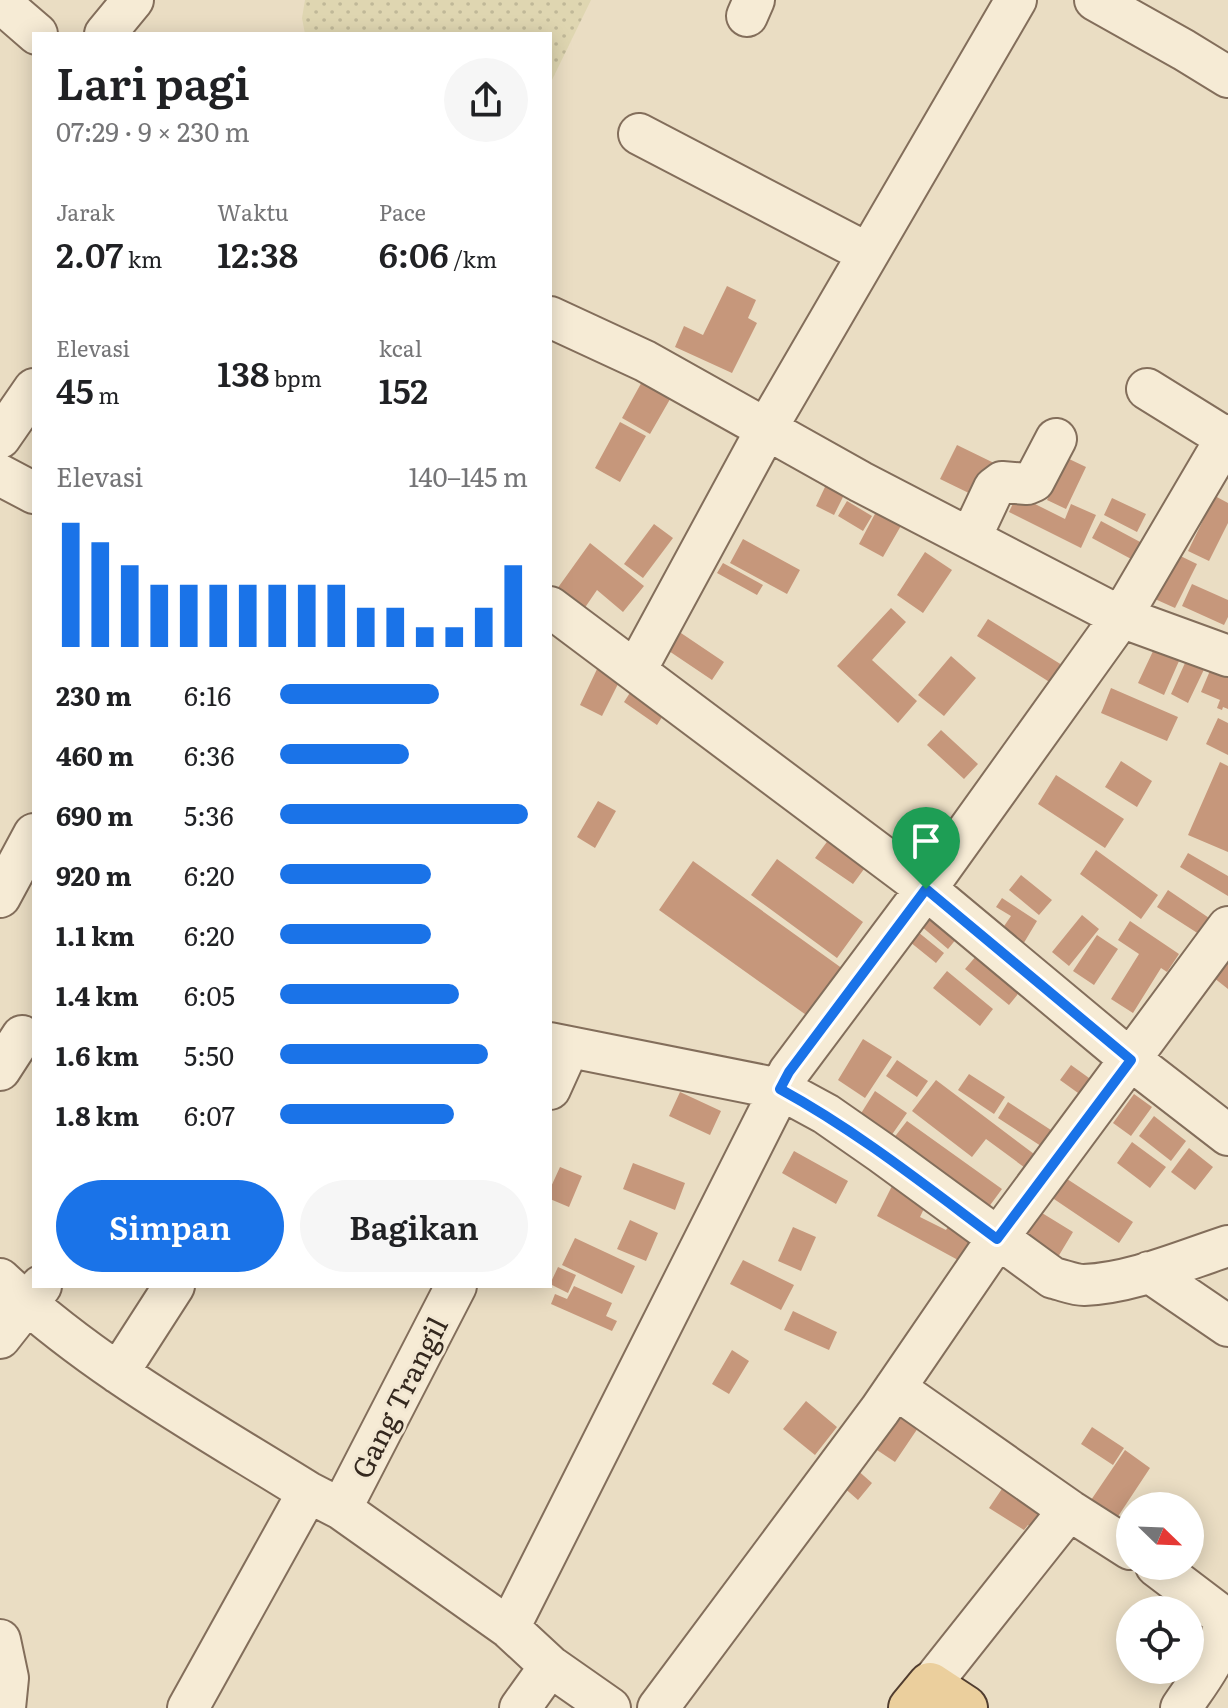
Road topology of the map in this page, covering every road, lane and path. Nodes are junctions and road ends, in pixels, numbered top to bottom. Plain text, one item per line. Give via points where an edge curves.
1 (133, 0) edge
2 (1016, 0) edge
3 (1095, 0) edge
4 (0, 2) edge
5 (35, 32) edge
6 (107, 32) edge
7 (1228, 77) edge
8 (639, 134) dead end
9 (867, 253) junction
10 (552, 318) edge
11 (1147, 389) dead end
12 (32, 392) edge
13 (767, 428) junction
14 (1227, 436) edge
15 (0, 438) edge
16 (1056, 439) dead end
17 (0, 475) edge
18 (32, 492) edge
19 (971, 537) junction
20 (552, 608) edge
21 (1121, 617) junction
22 (1228, 656) edge
23 (636, 670) junction
24 (23, 846) edge
25 (926, 889) junction
26 (0, 897) edge
27 (1228, 927) edge
28 (22, 1036) dead end
29 (560, 1045) edge
30 (1131, 1060) junction
31 (0, 1070) edge
32 (552, 1080) edge
33 (784, 1081) junction
34 (1228, 1135) edge
35 (997, 1239) junction
36 (1228, 1246) edge
37 (1149, 1272) junction
38 (173, 1288) edge
39 (455, 1288) edge
40 (22, 1290) edge
41 (1228, 1326) edge
42 (0, 1338) edge
43 (118, 1373) junction
44 (895, 1388) junction
45 (324, 1500) junction
46 (1069, 1510) junction
47 (1116, 1540) edge
48 (1174, 1580) edge
49 (509, 1628) junction
50 (0, 1640) edge
51 (550, 1666) junction
52 (935, 1700) edge
53 (5, 1708) edge
54 (188, 1708) edge
55 (520, 1708) edge
56 (610, 1708) edge
57 (658, 1708) edge
58 (1181, 1708) edge

1 - 6 street
2 - 9 street
3 - 7 street
4 - 5 street
8 - 9 street
9 - 13 street
10 - 13 street via 645,361
11 - 14 street
12 - 15 street
13 - 19 street
13 - 23 street
14 - 21 street
16 - 19 street via 1034,481 1002,482 994,488
17 - 18 street
19 - 21 street
20 - 23 street
21 - 22 street
21 - 25 street
23 - 25 street
24 - 26 street
25 - 30 street
25 - 33 street
27 - 30 street
28 - 31 street
29 - 32 street
29 - 33 street
30 - 34 street
30 - 35 street
33 - 35 street
33 - 49 street
35 - 37 street via 1053,1278 1081,1285
35 - 44 street
36 - 37 street
37 - 41 street
38 - 43 street
39 - 45 street, Gang Trangil
40 - 42 street
40 - 43 street
43 - 45 street
44 - 46 street
44 - 57 street
45 - 49 street
45 - 54 street, Gang Trangil
46 - 47 street
46 - 52 street
48 - 58 street via 1222,1616 1226,1632
49 - 51 street
50 - 53 street via 8,1678
51 - 55 street
51 - 56 street

